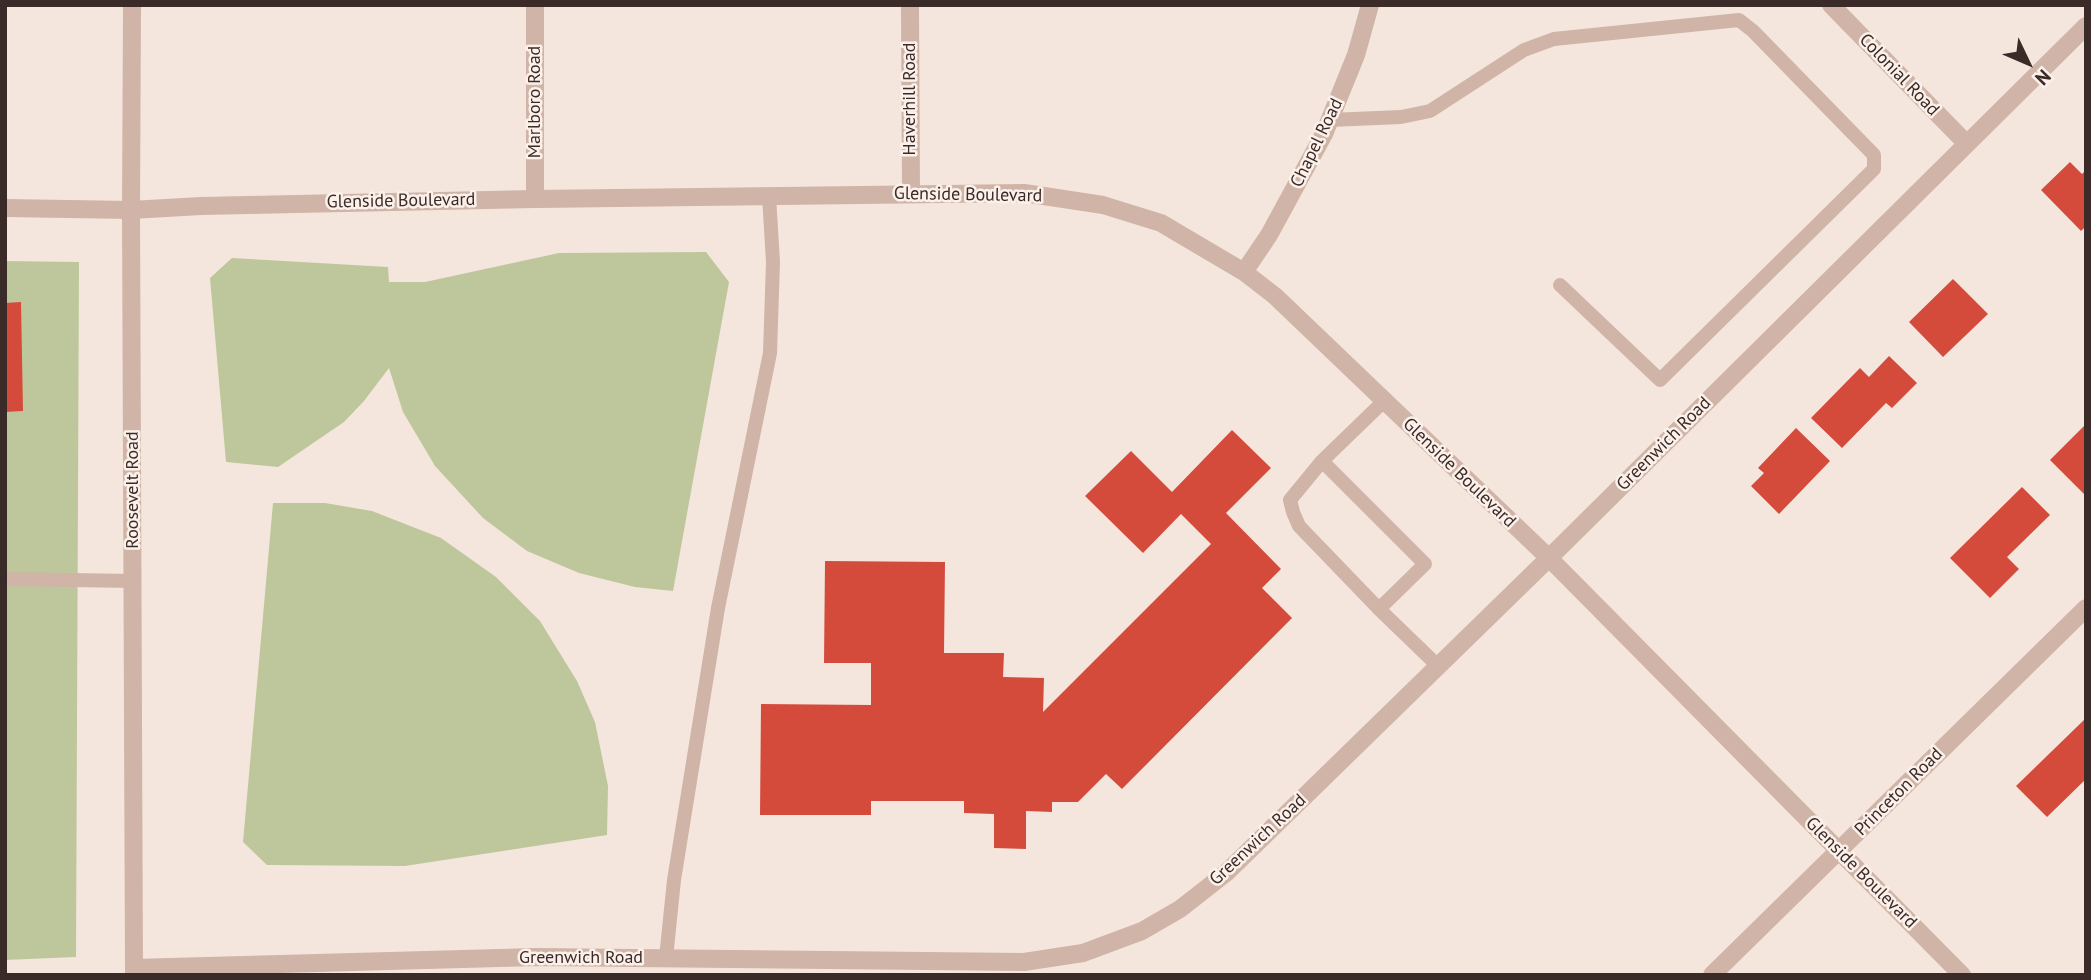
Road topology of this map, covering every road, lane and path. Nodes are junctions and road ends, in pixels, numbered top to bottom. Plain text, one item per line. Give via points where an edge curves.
1 (132, 5) edge
2 (535, 5) edge
3 (910, 5) edge
4 (1370, 5) edge
5 (1831, 5) edge
6 (2086, 26) edge
7 (1330, 120) junction
8 (1967, 144) junction
9 (911, 194) junction
10 (769, 196) junction
11 (535, 199) junction
12 (5, 208) edge
13 (131, 210) junction
14 (1244, 272) junction
15 (1560, 285) dead end
16 (1384, 401) junction
17 (1322, 461) junction
18 (1549, 558) junction
19 (5, 579) edge
20 (134, 581) junction
21 (2086, 608) edge
22 (1379, 609) junction
23 (1438, 666) junction
24 (1839, 852) junction
25 (666, 958) junction
26 (536, 966) edge
27 (904, 968) edge
28 (134, 971) edge
29 (1712, 975) edge
30 (1962, 975) edge

1 - 13 street, Roosevelt Road
2 - 11 street, Marlboro Road
3 - 9 street, Haverhill Road
4 - 7 street, Chapel Road
5 - 8 street, Colonial Road
6 - 8 street, Greenwich Road
7 - 14 street, Chapel Road via 1269,235
7 - 15 lane via 1430,111 1524,50 1554,38 1739,20 1874,155 1874,169 1660,380
8 - 18 street, Greenwich Road
9 - 10 street, Glenside Boulevard
9 - 14 street, Glenside Boulevard via 1024,193 1103,205 1161,223
10 - 11 street, Glenside Boulevard
10 - 25 lane via 773,262 770,353 718,608 674,880
11 - 13 street, Glenside Boulevard
12 - 13 street, Glenside Boulevard
13 - 20 street, Roosevelt Road
14 - 16 street, Glenside Boulevard
16 - 17 lane
16 - 18 street, Glenside Boulevard
17 - 22 lane via 1290,500 1293,512 1299,526
17 - 22 lane via 1425,564
18 - 23 street, Greenwich Road
18 - 24 street, Glenside Boulevard
19 - 20 lane
20 - 28 street, Roosevelt Road
21 - 24 street, Princeton Road
22 - 23 lane
23 - 27 street, Greenwich Road via 1226,873 1142,931 1083,953 1024,962
24 - 29 street, Princeton Road
24 - 30 street, Glenside Boulevard
25 - 26 street, Greenwich Road
25 - 27 street, Greenwich Road
26 - 28 street, Greenwich Road

